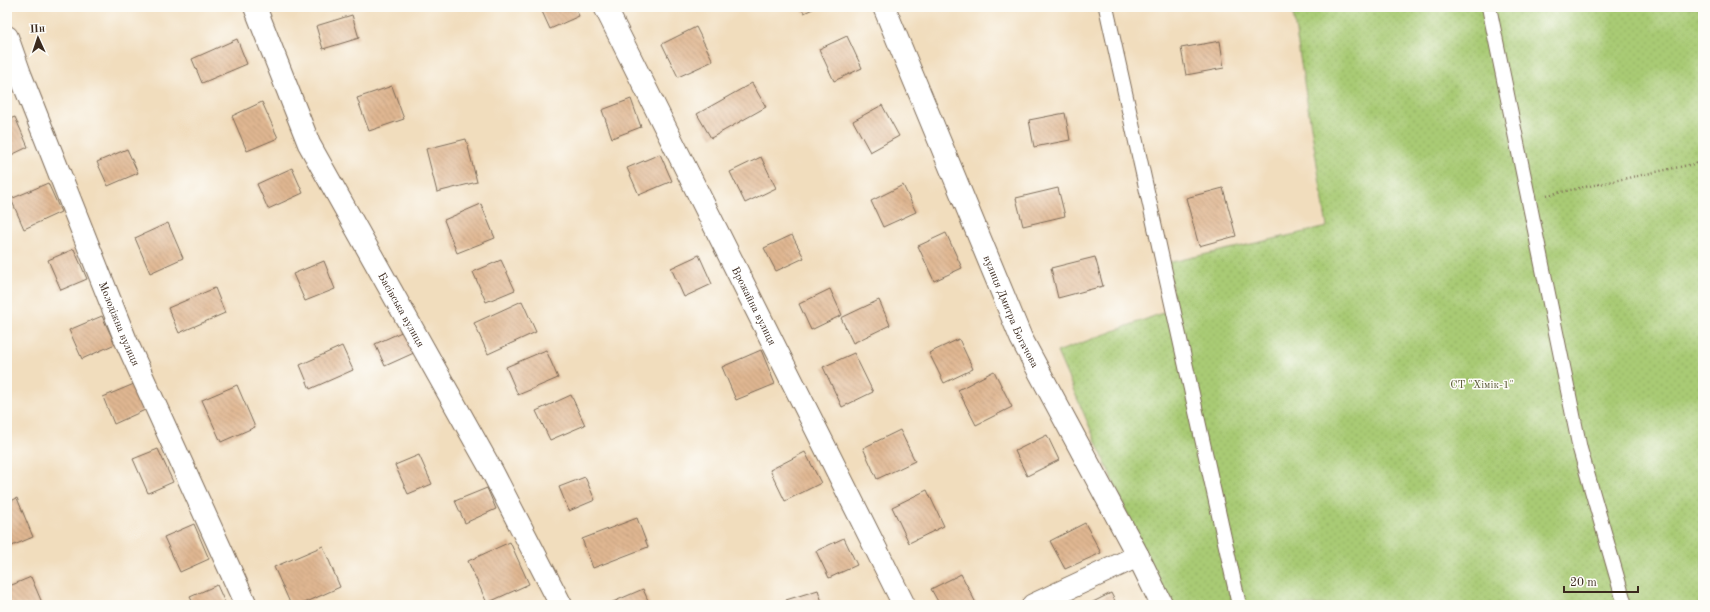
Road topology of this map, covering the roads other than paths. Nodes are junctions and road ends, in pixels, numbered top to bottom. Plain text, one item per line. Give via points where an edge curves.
1 (255, 7) edge
2 (605, 7) edge
3 (884, 7) edge
4 (1106, 7) edge
5 (1489, 7) edge
6 (7, 37) edge
7 (1138, 556) junction
8 (246, 605) edge
9 (561, 605) edge
10 (904, 605) edge
11 (1033, 605) edge
12 (1162, 605) edge
13 (1239, 605) edge
14 (1625, 605) edge

1 - 9 street, Басівська вулиця via 309,144 492,471
2 - 10 street, Врожайна вулиця
3 - 7 street, вулиця Дмитра Богачова via 1021,338
4 - 13 lane
5 - 14 lane via 1580,449
6 - 8 street, Молодіжна вулиця via 126,341
7 - 11 street
7 - 12 street, вулиця Дмитра Богачова

